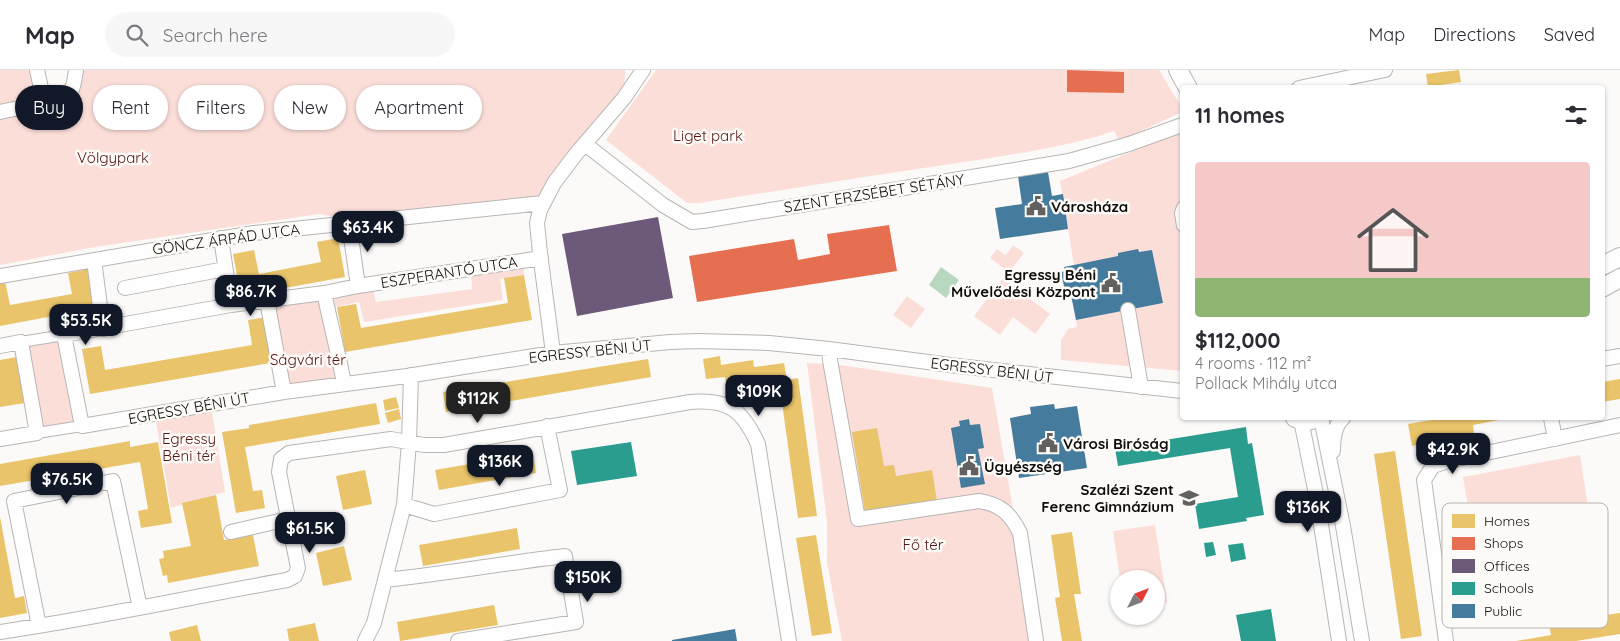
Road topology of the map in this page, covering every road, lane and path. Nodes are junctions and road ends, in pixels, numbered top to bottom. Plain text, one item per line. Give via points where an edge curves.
1 (37, 70) edge
2 (76, 70) edge
3 (643, 70) edge
4 (1178, 70) edge
5 (1385, 70) edge
6 (40, 85) edge
7 (73, 85) edge
8 (1186, 85) edge
9 (1313, 85) edge
10 (15, 109) edge
11 (0, 112) edge
12 (1180, 126) edge
13 (585, 144) junction
14 (543, 203) junction
15 (349, 223) junction
16 (221, 238) junction
17 (1620, 256) edge
18 (541, 258) junction
19 (94, 260) junction
20 (1605, 264) edge
21 (225, 269) junction
22 (0, 276) edge
23 (1620, 278) edge
24 (358, 286) junction
25 (1605, 286) edge
26 (125, 288) dead end
27 (324, 293) junction
28 (268, 301) junction
29 (231, 305) junction
30 (1128, 310) dead end
31 (103, 329) junction
32 (64, 335) junction
33 (20, 342) junction
34 (0, 346) edge
35 (830, 349) junction
36 (553, 354) junction
37 (1620, 356) edge
38 (1605, 358) edge
39 (411, 375) junction
40 (344, 383) junction
41 (1141, 387) junction
42 (1179, 391) edge
43 (284, 392) junction
44 (1309, 420) edge
45 (1310, 420) edge
46 (1341, 420) edge
47 (1551, 420) edge
48 (1620, 424) edge
49 (82, 426) junction
50 (547, 426) junction
51 (37, 433) junction
52 (0, 439) edge
53 (1554, 439) junction
54 (409, 442) junction
55 (1333, 471) junction
56 (404, 505) junction
57 (288, 520) junction
58 (231, 532) dead end
59 (385, 580) junction
60 (140, 608) junction
61 (1442, 612) edge
62 (39, 626) junction
63 (1444, 628) edge
64 (0, 632) edge
65 (499, 638) edge
66 (364, 641) edge
67 (458, 641) edge
68 (789, 641) edge
69 (1036, 641) edge
70 (1338, 641) edge
71 (1362, 641) edge
72 (1446, 641) edge

1 - 6 street
2 - 7 street
3 - 13 street
4 - 8 street
5 - 9 street
10 - 11 street
12 - 13 street, SZENT ERZSÉBET SÉTÁNY via 1069,161 692,222 664,205
13 - 14 street via 554,183
14 - 15 street, GÖNCZ ÁRPÁD UTCA
14 - 18 street via 537,223
15 - 16 street, GÖNCZ ÁRPÁD UTCA
15 - 24 street
16 - 19 street, GÖNCZ ÁRPÁD UTCA
16 - 21 street
17 - 20 street
18 - 24 street, ESZPERANTÓ UTCA
18 - 36 street
19 - 22 street, GÖNCZ ÁRPÁD UTCA
19 - 31 street
21 - 26 street
21 - 29 street
23 - 25 street
24 - 27 street, ESZPERANTÓ UTCA
27 - 28 street, ESZPERANTÓ UTCA
27 - 40 street
28 - 29 street, ESZPERANTÓ UTCA
28 - 43 street
29 - 31 street, ESZPERANTÓ UTCA
30 - 41 street
31 - 32 street, ESZPERANTÓ UTCA
32 - 33 street
32 - 49 street
33 - 34 street
33 - 51 street
35 - 36 street, EGRESSY BÉNI ÚT via 698,341
35 - 41 street, EGRESSY BÉNI ÚT
35 - 69 street via 858,519 979,501 992,503 1004,511 1020,534
36 - 39 street, EGRESSY BÉNI ÚT
37 - 38 street
39 - 40 street, EGRESSY BÉNI ÚT
39 - 54 street
40 - 43 street, EGRESSY BÉNI ÚT
41 - 42 street, EGRESSY BÉNI ÚT
43 - 49 street, EGRESSY BÉNI ÚT
44 - 70 street
45 - 55 street
46 - 55 street via 1333,437
47 - 53 street
48 - 53 street
49 - 51 street, EGRESSY BÉNI ÚT
50 - 54 street via 444,445
50 - 56 street via 560,490 434,514
50 - 68 street via 690,402 713,401 732,408 741,416 758,444
51 - 52 street, EGRESSY BÉNI ÚT
53 - 61 street via 1433,466 1424,480
54 - 56 street
54 - 57 street via 391,439 289,453 281,459 279,472
55 - 71 street
56 - 59 street
57 - 58 street
57 - 60 street via 298,568 295,576
59 - 65 street via 565,556 576,622
59 - 66 street via 374,623
60 - 62 street
60 - 62 street via 113,481 14,501
62 - 64 street
63 - 72 street
65 - 67 street

